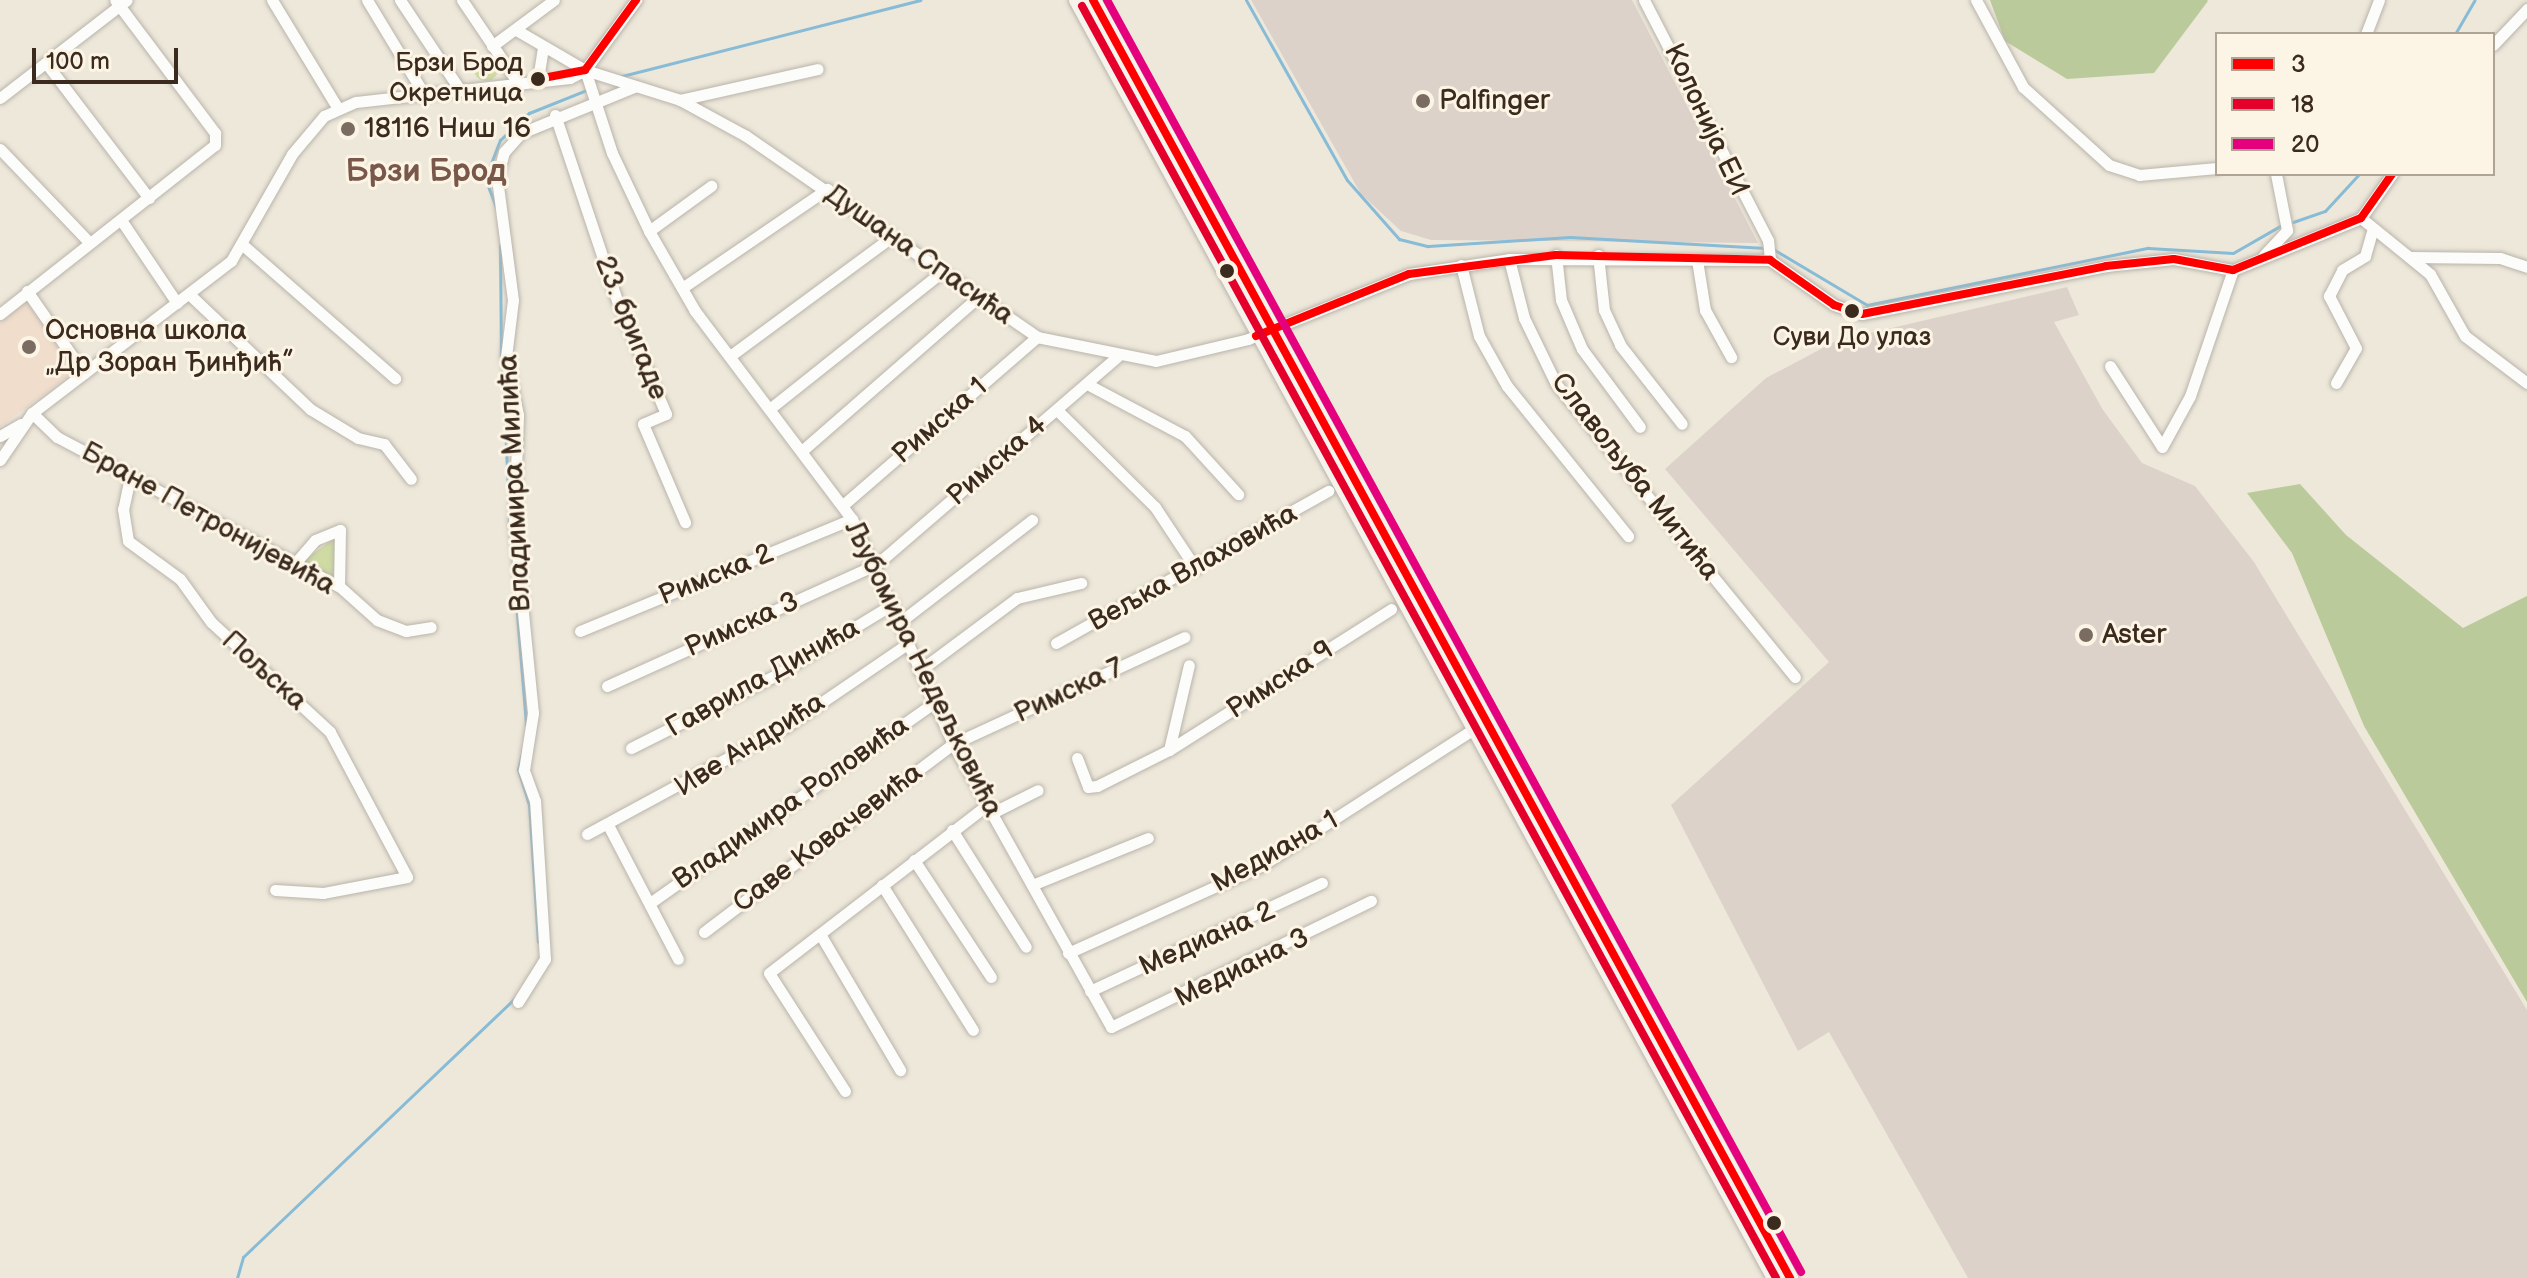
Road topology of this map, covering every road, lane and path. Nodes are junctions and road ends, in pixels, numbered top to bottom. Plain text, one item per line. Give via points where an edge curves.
1 (272, 0) edge
2 (367, 0) edge
3 (400, 0) edge
4 (462, 0) edge
5 (554, 0) edge
6 (636, 0) edge
7 (1077, 0) edge
8 (1093, 0) edge
9 (1644, 0) edge
10 (1976, 0) edge
11 (2379, 0) edge
12 (120, 2) edge
13 (2527, 9) edge
14 (518, 31) junction
15 (2367, 32) edge
16 (2495, 43) edge
17 (492, 46) junction
18 (543, 48) junction
19 (46, 63) junction
20 (818, 69) dead end
21 (585, 70) junction
22 (538, 79) junction
23 (516, 80) junction
24 (634, 87) junction
25 (460, 90) junction
26 (590, 93) junction
27 (424, 94) junction
28 (0, 98) edge
29 (680, 100) junction
30 (337, 107) junction
31 (555, 115) junction
32 (0, 149) edge
33 (2215, 168) edge
34 (2276, 176) edge
35 (2391, 176) edge
36 (711, 186) dead end
37 (827, 189) junction
38 (149, 198) junction
39 (2361, 218) junction
40 (121, 220) junction
41 (649, 231) junction
42 (2372, 232) junction
43 (893, 236) junction
44 (89, 242) junction
45 (244, 246) junction
46 (1769, 251) junction
47 (1556, 255) junction
48 (1598, 255) junction
49 (2411, 257) junction
50 (1509, 259) junction
51 (1697, 260) junction
52 (2253, 264) junction
53 (1461, 265) junction
54 (2527, 267) edge
55 (2233, 270) junction
56 (942, 272) junction
57 (682, 288) junction
58 (27, 291) junction
59 (189, 294) junction
60 (976, 299) junction
61 (177, 303) junction
62 (0, 314) edge
63 (1263, 333) junction
64 (1037, 337) junction
65 (730, 356) junction
66 (1117, 357) junction
67 (1731, 357) dead end
68 (2110, 366) dead end
69 (84, 373) junction
70 (395, 378) dead end
71 (2336, 383) dead end
72 (2527, 383) edge
73 (1087, 384) junction
74 (772, 407) junction
75 (1057, 410) junction
76 (32, 413) junction
77 (21, 423) junction
78 (1682, 424) dead end
79 (1640, 427) dead end
80 (0, 436) edge
81 (804, 449) junction
82 (0, 460) edge
83 (130, 477) junction
84 (411, 479) dead end
85 (1328, 491) dead end
86 (1238, 494) dead end
87 (843, 505) junction
88 (852, 519) junction
89 (1032, 520) dead end
90 (685, 522) dead end
91 (1628, 536) dead end
92 (296, 562) junction
93 (877, 564) junction
94 (1196, 569) junction
95 (1081, 583) dead end
96 (339, 586) junction
97 (893, 604) junction
98 (1391, 609) dead end
99 (900, 622) junction
100 (431, 627) dead end
101 (580, 631) dead end
102 (1185, 637) dead end
103 (1056, 643) dead end
104 (907, 644) junction
105 (1189, 665) dead end
106 (919, 671) junction
107 (1795, 677) dead end
108 (607, 686) dead end
109 (933, 703) junction
110 (1472, 730) junction
111 (953, 744) junction
112 (631, 748) dead end
113 (1169, 750) junction
114 (1077, 758) dead end
115 (1038, 790) dead end
116 (989, 809) junction
117 (608, 825) junction
118 (952, 830) junction
119 (587, 834) dead end
120 (1148, 838) dead end
121 (914, 860) junction
122 (1322, 883) dead end
123 (882, 885) junction
124 (1032, 885) junction
125 (275, 890) dead end
126 (1371, 901) dead end
127 (650, 903) junction
128 (704, 932) dead end
129 (820, 934) junction
130 (1026, 947) dead end
131 (1068, 953) junction
132 (678, 959) dead end
133 (991, 977) dead end
134 (1090, 991) junction
135 (518, 1002) dead end
136 (1111, 1027) joint
137 (973, 1030) dead end
138 (900, 1070) dead end
139 (845, 1091) dead end
140 (1775, 1278) edge
141 (1790, 1278) edge

1 - 30 street
2 - 27 street
3 - 25 street
4 - 17 street
5 - 14 street
6 - 21 street
7 - 63 main road
8 - 63 main road
9 - 46 street, Колонија ЕИ
10 - 33 street via 2023,87 2109,165 2139,175
11 - 15 street
12 - 19 street
12 - 38 street via 216,141
13 - 16 street
14 - 17 street
14 - 18 street, Душана Спасића
17 - 23 street
18 - 21 street, Душана Спасића
18 - 22 street
19 - 28 street
19 - 38 street
20 - 29 street
21 - 22 street
21 - 24 street, Душана Спасића
21 - 26 street, Љубомира Недељковића
22 - 23 street
23 - 25 street
24 - 26 street, Владимира Милића
24 - 29 street, Душана Спасића
25 - 27 street
26 - 31 street, Владимира Милића
26 - 41 street, Љубомира Недељковића
27 - 30 street
29 - 37 street, Душана Спасића
30 - 45 street via 300,143
31 - 90 street, 23. бригаде via 617,300 666,414 643,424
31 - 135 street, Владимира Милића via 514,139 497,178 513,300 506,357 518,415 514,524 533,713 524,770 535,801 545,959
32 - 44 street
34 - 52 street via 2287,230
35 - 39 street
36 - 41 street
37 - 43 street, Душана Спасића
37 - 57 street
38 - 40 street
39 - 42 street
39 - 52 street
40 - 44 street
40 - 61 street
41 - 57 street, Љубомира Недељковића
42 - 49 street
42 - 71 street via 2365,256 2342,270 2329,296 2356,348
43 - 56 street, Душана Спасића
43 - 65 street
44 - 58 street
45 - 59 street
45 - 70 street
46 - 51 street, Душана Спасића
46 - 55 street via 1834,305 1862,314 2106,266 2174,259
47 - 48 street, Душана Спасића
47 - 50 street, Душана Спасића
47 - 79 street via 1561,300 1582,349
48 - 51 street, Душана Спасића
48 - 78 street via 1604,310 1620,345
49 - 54 street via 2500,258
49 - 72 street via 2430,274 2465,336
50 - 53 street, Душана Спасића
50 - 107 street, Славољуба Митића via 1524,318 1556,384
51 - 67 street via 1713,331
52 - 55 street
53 - 63 street, Душана Спасића via 1409,274
53 - 91 street via 1492,362
55 - 68 street via 2190,396 2162,447
56 - 60 street, Душана Спасића
56 - 74 street
57 - 65 street, Љубомира Недељковића
58 - 62 street
58 - 69 street
59 - 61 street
59 - 84 street via 310,409 358,438 384,444
60 - 64 street, Душана Спасића
60 - 81 street
61 - 69 street
63 - 66 street, Душана Спасића via 1178,360
63 - 110 main road
63 - 141 main road
64 - 66 street, Душана Спасића
64 - 87 street, Римска 1
65 - 74 street, Љубомира Недељковића
66 - 73 street, Римска 4
69 - 76 street
73 - 75 street, Римска 4
73 - 86 street via 1185,436
74 - 81 street, Љубомира Недељковића
75 - 93 street, Римска 4
75 - 94 street via 1155,507
76 - 77 street
76 - 83 street, Бране Петронијевића via 50,433
77 - 80 street
77 - 82 street
81 - 87 street, Љубомира Недељковића
83 - 92 street, Бране Петронијевића
83 - 125 street, Пољска via 123,509 128,541 180,579 221,633 330,732 407,877 323,893
85 - 94 street, Вељка Влаховића
87 - 88 street, Љубомира Недељковића
88 - 93 street, Љубомира Недељковића
88 - 101 street, Римска 2
89 - 99 street
92 - 96 street, Бране Петронијевића
92 - 96 street via 315,540 340,530
93 - 97 street, Љубомира Недељковића
93 - 108 street, Римска 3
94 - 103 street, Вељка Влаховића
95 - 106 street via 1017,598
96 - 100 street, Бране Петронијевића via 386,624
97 - 99 street, Љубомира Недељковића
97 - 112 street, Гаврила Динића via 790,668
98 - 113 street, Римска 9
99 - 104 street, Љубомира Недељковића
102 - 111 street, Римска 7
104 - 106 street, Љубомира Недељковића
104 - 117 street, Иве Андрића via 774,734
105 - 113 street, Римска 9
106 - 109 street, Љубомира Недељковића
109 - 111 street, Љубомира Недељковића
109 - 127 street, Владимира Роловића
110 - 131 street, Медиана 1 via 1261,866
110 - 140 main road
111 - 116 street, Љубомира Недељковића
111 - 128 street, Саве Ковачевића
113 - 114 street, Римска 9 via 1091,789
115 - 116 street
116 - 118 street
116 - 124 street, Љубомира Недељковића
117 - 119 street, Иве Андрића
117 - 127 street
118 - 121 street
118 - 130 street
120 - 124 street
121 - 123 street
121 - 133 street
122 - 134 street, Медиана 2
123 - 129 street
123 - 137 street
124 - 131 street, Љубомира Недељковића
126 - 136 street, Медиана 3
127 - 132 street
129 - 138 street
129 - 139 street via 769,973
131 - 134 street, Љубомира Недељковића
134 - 136 street, Љубомира Недељковића

